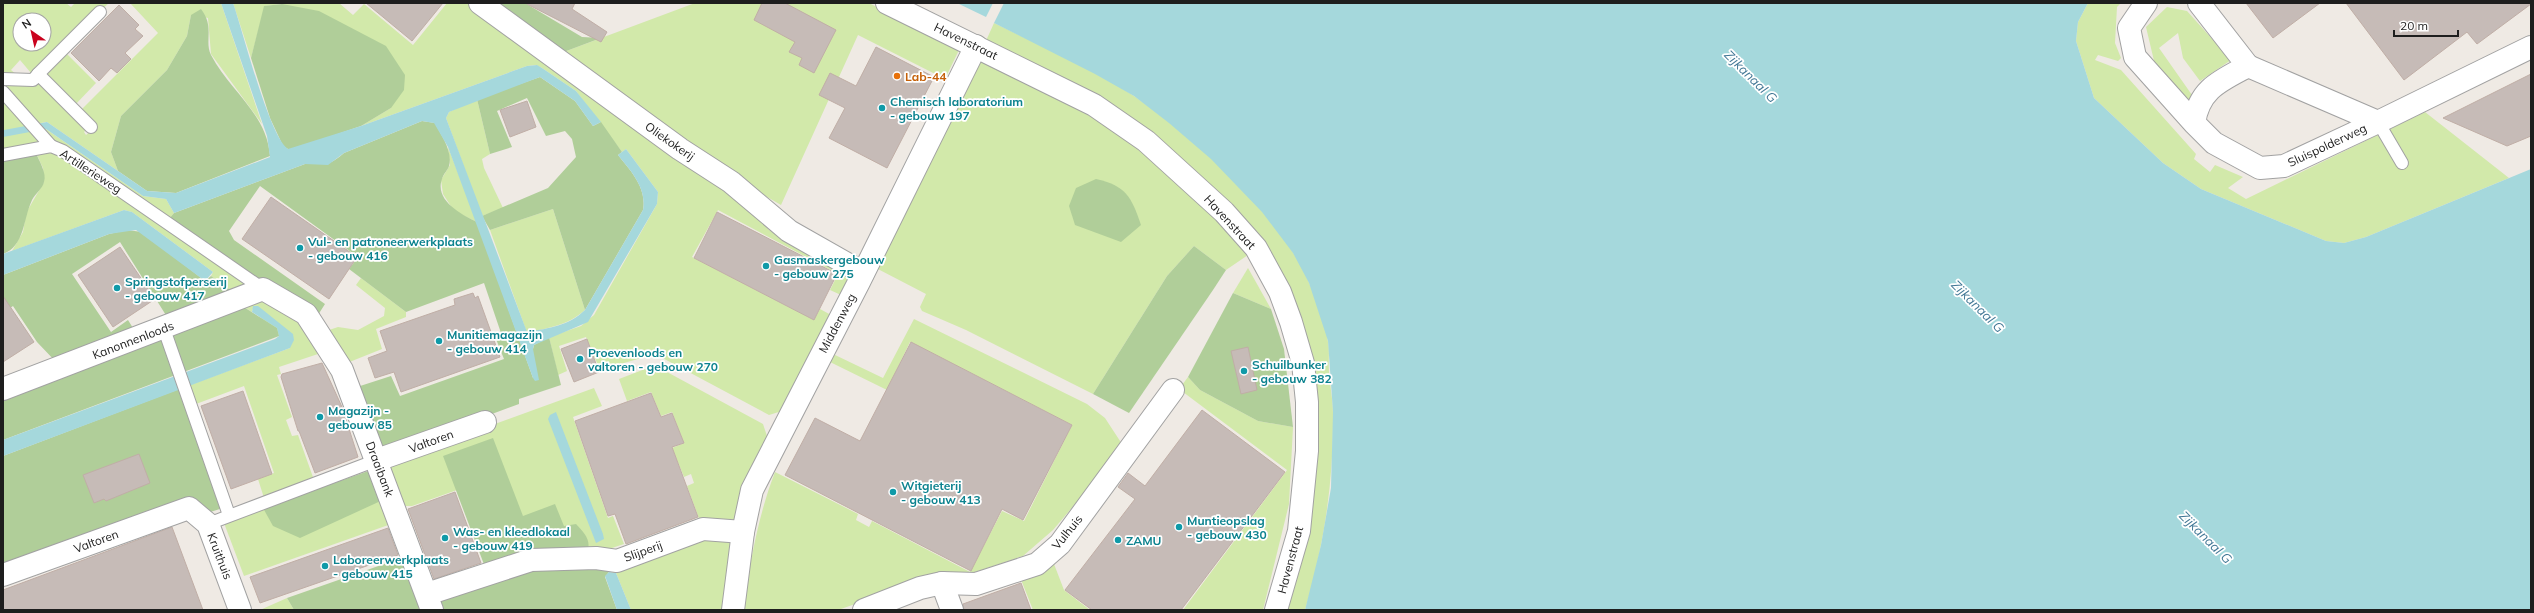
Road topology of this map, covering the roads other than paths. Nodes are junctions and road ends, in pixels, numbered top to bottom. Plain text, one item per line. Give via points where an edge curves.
1 (480, 3) edge
2 (887, 3) edge
3 (2146, 3) edge
4 (2200, 3) edge
5 (100, 12) dead end
6 (976, 46) junction
7 (2531, 47) edge
8 (2248, 66) junction
9 (38, 74) junction
10 (3, 79) edge
11 (3, 92) edge
12 (2378, 122) junction
13 (2194, 124) junction
14 (91, 127) dead end
15 (51, 146) junction
16 (3, 155) edge
17 (2402, 163) dead end
18 (863, 273) junction
19 (263, 289) junction
20 (164, 328) junction
21 (3, 390) edge
22 (1173, 390) dead end
23 (485, 422) dead end
24 (377, 460) junction
25 (189, 508) joint
26 (229, 516) junction
27 (208, 524) junction
28 (743, 532) junction
29 (3, 575) edge
30 (942, 583) junction
31 (430, 602) edge
32 (240, 610) edge
33 (733, 610) edge
34 (864, 610) edge
35 (952, 610) edge
36 (1276, 610) edge

1 - 18 street, Oliekokerij via 680,149 731,182 789,231
2 - 6 street, Havenstraat
3 - 13 street, Sluispolderweg via 2129,28 2135,57
4 - 8 street, Sluispolderweg
5 - 9 lane
6 - 18 street, Middenweg
6 - 36 street, Havenstraat via 1094,105 1146,141 1224,212 1256,248 1280,292 1303,363 1307,402 1307,444 1299,531
7 - 12 street, Sluispolderweg
8 - 12 street, Sluispolderweg
8 - 13 street via 2216,83 2196,106
9 - 10 lane via 33,80
9 - 14 lane
11 - 15 lane
12 - 13 street, Sluispolderweg via 2284,166 2260,168 2214,143
12 - 17 lane
15 - 16 lane, Artillerieweg
15 - 19 lane, Artillerieweg via 63,150
18 - 28 street, Middenweg via 752,490
19 - 20 street, Kanonnenloods
19 - 24 street, Draaibank via 306,314 342,370
20 - 21 street, Kanonnenloods
20 - 26 lane
22 - 30 street, Vulhuis via 1060,544 1037,564 976,584
23 - 24 street, Valtoren
24 - 26 lane
24 - 31 street, Draaibank
25 - 27 street, Kruithuis
25 - 29 street, Valtoren
26 - 27 lane
27 - 32 street, Kruithuis
28 - 31 street, Slijperij via 703,528 617,560 531,560
28 - 33 street, Middenweg
30 - 34 street, Vulhuis via 920,588
30 - 35 street

